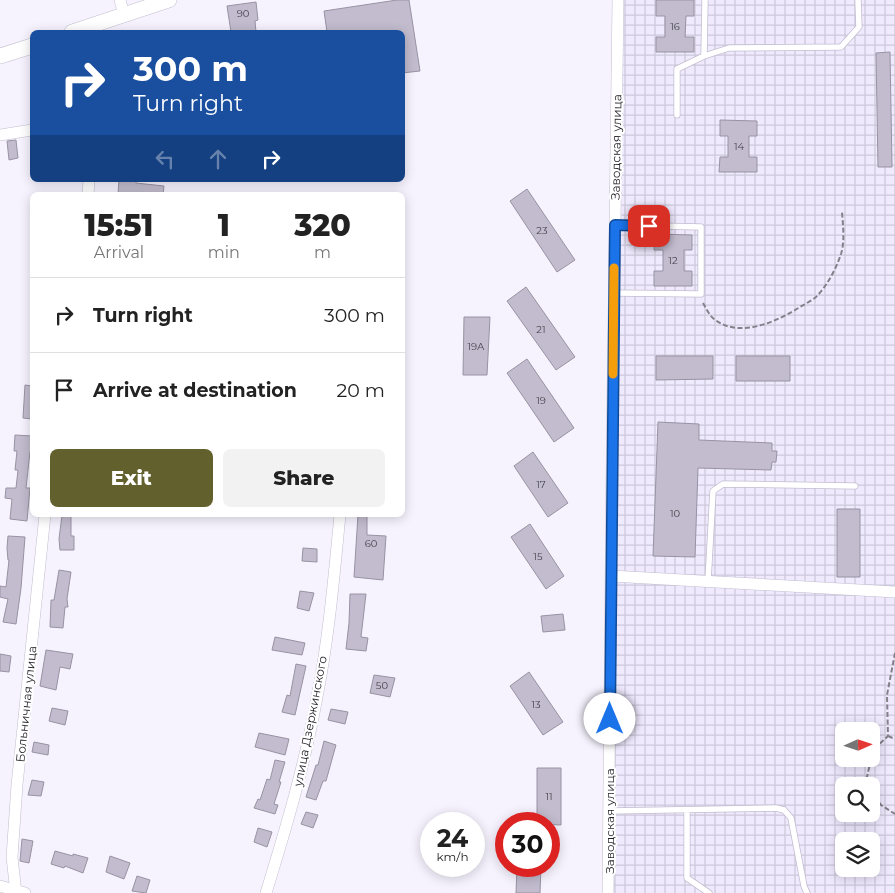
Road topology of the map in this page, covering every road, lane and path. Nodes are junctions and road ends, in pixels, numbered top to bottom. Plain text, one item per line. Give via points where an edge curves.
1 (120, 0) edge
2 (169, 0) edge
3 (618, 0) edge
4 (705, 0) edge
5 (858, 0) edge
6 (124, 15) junction
7 (97, 28) edge
8 (84, 30) edge
9 (30, 47) edge
10 (0, 56) edge
11 (704, 56) junction
12 (677, 115) dead end
13 (30, 130) edge
14 (0, 135) edge
15 (842, 212) dead end
16 (615, 225) junction
17 (614, 293) junction
18 (700, 294) junction
19 (855, 486) dead end
20 (45, 517) edge
21 (340, 517) edge
22 (611, 576) junction
23 (708, 581) junction
24 (895, 592) edge
25 (895, 653) edge
26 (888, 736) junction
27 (895, 739) edge
28 (880, 744) edge
29 (880, 804) edge
30 (687, 810) junction
31 (609, 811) junction
32 (895, 814) edge
33 (0, 886) edge
34 (19, 892) edge
35 (266, 893) edge
36 (608, 893) edge
37 (709, 893) edge
38 (807, 893) edge

1 - 6 street
2 - 6 main road
3 - 16 street, Заводская улица
4 - 11 lane
5 - 11 lane via 859,27 841,47 729,48
6 - 7 main road
7 - 8 main road
9 - 10 main road
11 - 12 lane via 677,69
13 - 14 street
15 - 18 path via 844,240 830,278 815,297 786,316 762,325 738,328 723,325 712,318
16 - 17 street, Заводская улица
16 - 18 lane via 701,227
17 - 18 lane
17 - 22 street, Заводская улица
19 - 23 lane via 724,484 713,491
20 - 34 street, Больничная улица via 12,857
21 - 35 street, улица Дзержинского via 333,594 318,696 294,798
22 - 23 street
22 - 31 street, Заводская улица
23 - 24 street
25 - 26 path via 886,695
26 - 27 path
26 - 28 path
29 - 32 path
30 - 31 lane
30 - 37 lane via 687,878
30 - 38 lane via 784,810 792,818
31 - 36 street, Заводская улица
33 - 34 street

